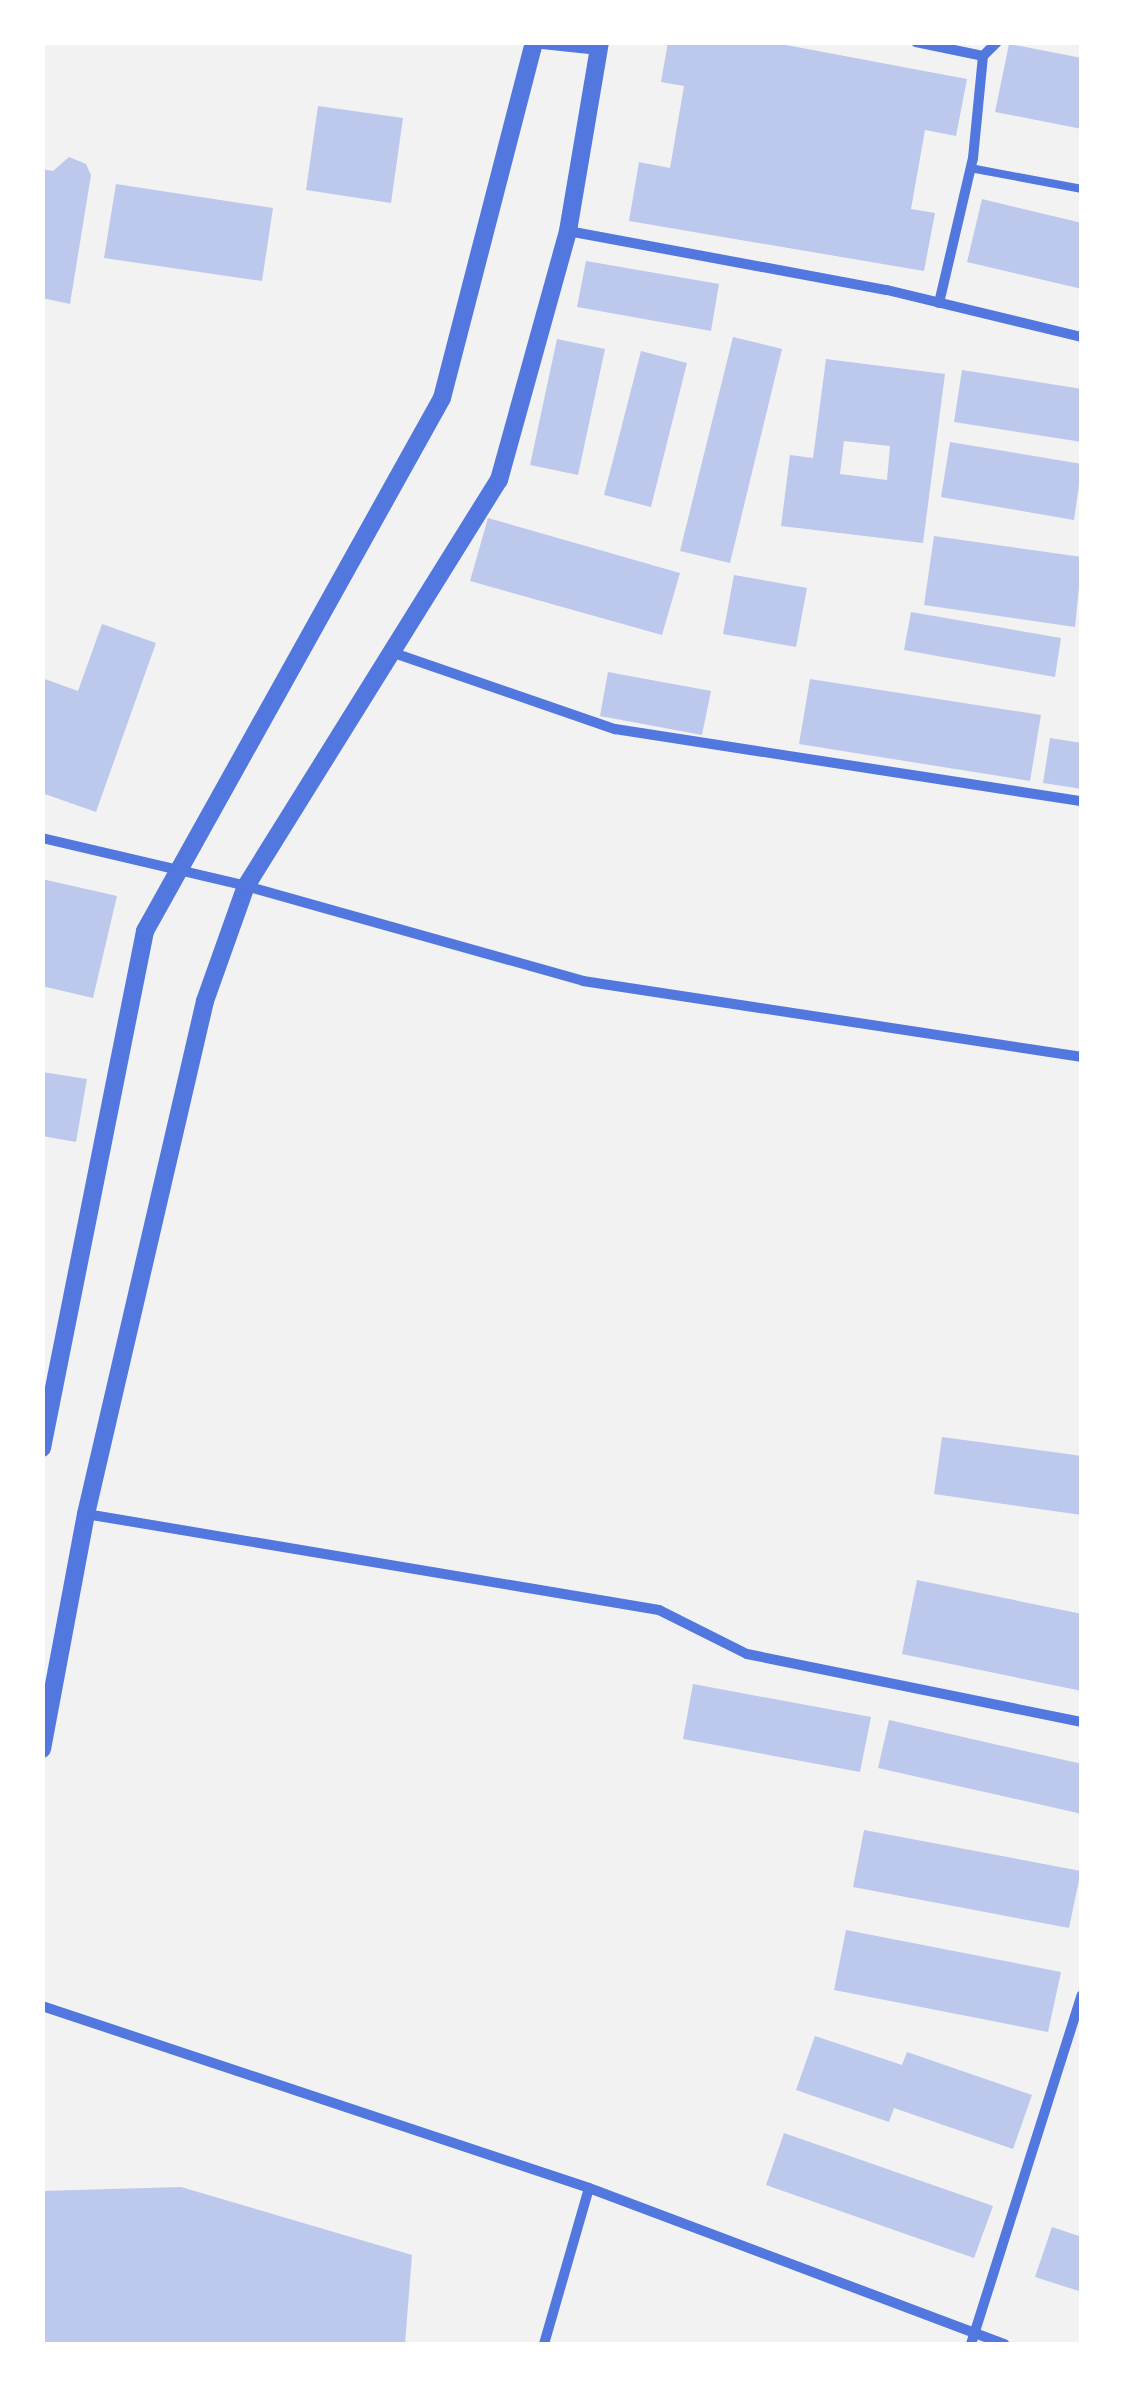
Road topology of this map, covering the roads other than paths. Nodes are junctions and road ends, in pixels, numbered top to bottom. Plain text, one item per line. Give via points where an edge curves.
1 (533, 42) edge
2 (916, 42) edge
3 (998, 42) edge
4 (600, 46) edge
5 (983, 56) junction
6 (970, 168) junction
7 (1082, 190) edge
8 (568, 231) junction
9 (940, 303) junction
10 (1082, 337) edge
11 (390, 652) junction
12 (1082, 800) edge
13 (42, 838) edge
14 (180, 868) junction
15 (246, 886) junction
16 (1082, 1057) edge
17 (42, 1448) edge
18 (86, 1514) junction
19 (1082, 1722) edge
20 (42, 1749) edge
21 (1082, 1995) edge
22 (42, 2006) edge
23 (589, 2188) junction
24 (973, 2339) edge
25 (544, 2344) edge
26 (1006, 2344) edge

1 - 4 street
1 - 14 street via 442,398
2 - 5 street
3 - 5 street
4 - 8 street
5 - 6 street
6 - 7 lane
6 - 9 street
8 - 9 street
8 - 11 street via 498,480
9 - 10 street
11 - 12 street via 615,729
11 - 15 street
13 - 14 street
14 - 15 street
14 - 17 street via 145,932
15 - 16 street via 583,981
15 - 18 street via 205,1001
18 - 19 street via 658,1610 747,1654
18 - 20 street
21 - 24 street
22 - 23 street
23 - 24 street
23 - 25 street
24 - 26 street

